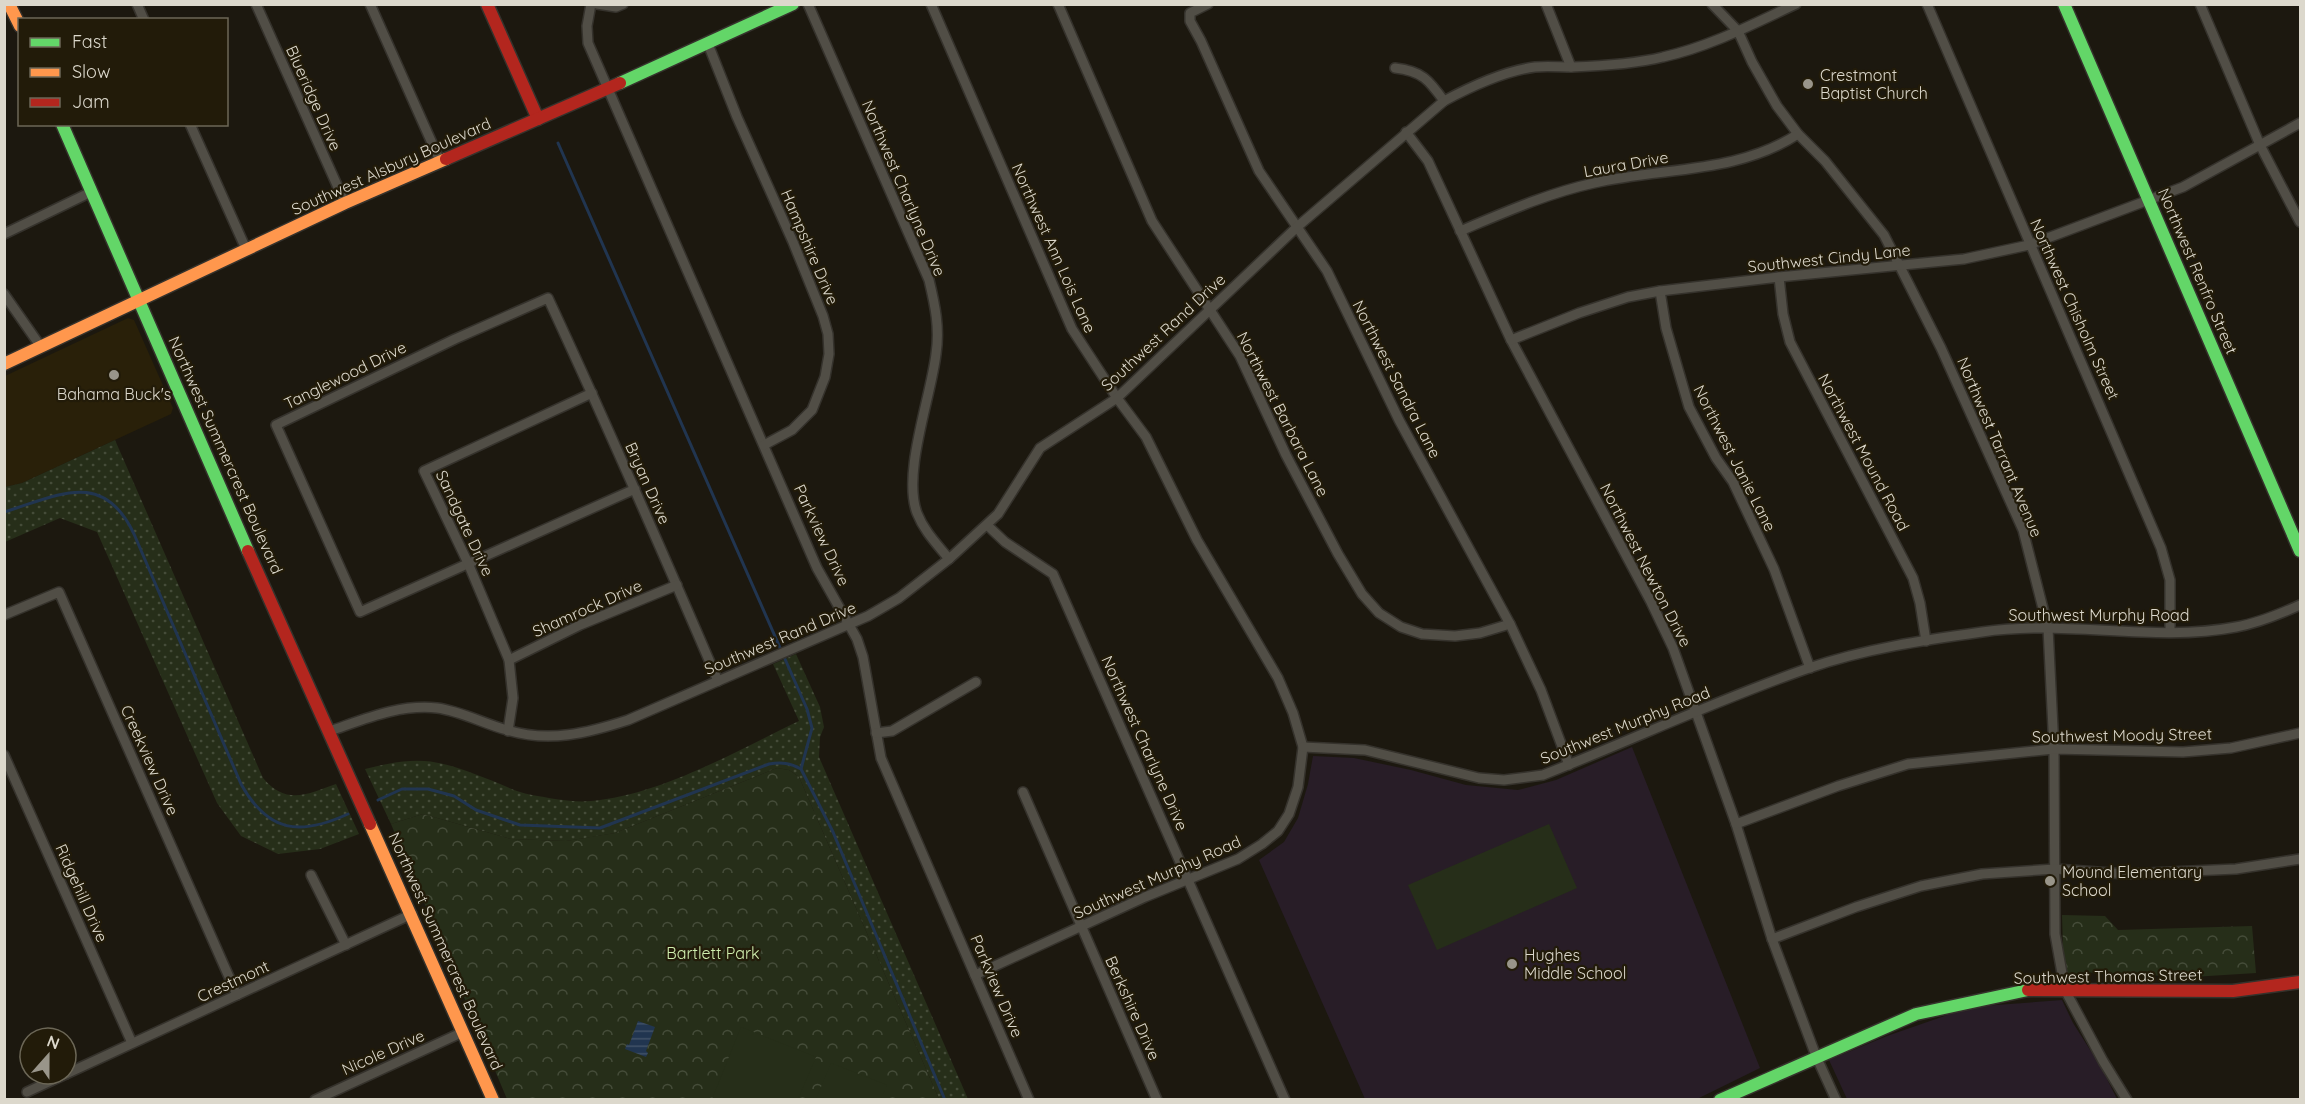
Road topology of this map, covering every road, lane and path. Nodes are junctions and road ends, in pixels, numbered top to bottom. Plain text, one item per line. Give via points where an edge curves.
1 (9, 4) edge
2 (137, 4) edge
3 (256, 4) edge
4 (370, 4) edge
5 (487, 4) edge
6 (591, 4) edge
7 (597, 4) edge
8 (623, 4) edge
9 (794, 4) edge
10 (808, 4) edge
11 (931, 4) edge
12 (1058, 4) edge
13 (1208, 4) edge
14 (1546, 4) edge
15 (1712, 4) edge
16 (1796, 4) edge
17 (1927, 4) edge
18 (2064, 4) edge
19 (2200, 4) edge
20 (143, 18) edge
21 (18, 22) edge
22 (1738, 31) junction
23 (708, 44) junction
24 (1571, 67) junction
25 (1395, 68) dead end
26 (607, 89) junction
27 (1444, 101) junction
28 (538, 119) junction
29 (2301, 123) edge
30 (63, 126) edge
31 (191, 126) edge
32 (1406, 132) junction
33 (1798, 134) junction
34 (2260, 145) junction
35 (440, 161) junction
36 (90, 192) junction
37 (2150, 201) junction
38 (345, 203) junction
39 (2301, 222) edge
40 (1297, 227) junction
41 (1460, 231) junction
42 (4, 234) edge
43 (2029, 245) junction
44 (246, 249) junction
45 (1900, 267) junction
46 (1779, 277) junction
47 (1660, 291) junction
48 (4, 294) edge
49 (548, 298) joint
50 (138, 300) junction
51 (1210, 308) junction
52 (1510, 340) junction
53 (41, 347) junction
54 (4, 364) edge
55 (592, 393) junction
56 (1117, 398) junction
57 (764, 445) junction
58 (635, 489) junction
59 (987, 525) junction
60 (2301, 551) edge
61 (949, 559) junction
62 (468, 563) junction
63 (677, 585) junction
64 (2301, 605) edge
65 (4, 615) edge
66 (849, 624) junction
67 (1510, 624) junction
68 (2048, 628) junction
69 (2170, 632) junction
70 (1926, 640) junction
71 (509, 660) junction
72 (1810, 668) junction
73 (718, 681) junction
74 (976, 682) dead end
75 (1697, 712) junction
76 (330, 731) junction
77 (508, 731) junction
78 (876, 733) junction
79 (2301, 733) edge
80 (1303, 747) junction
81 (2054, 749) junction
82 (4, 755) edge
83 (1569, 765) junction
84 (1023, 792) dead end
85 (1736, 824) junction
86 (2301, 859) edge
87 (2055, 869) junction
88 (311, 875) dead end
89 (1189, 880) junction
90 (412, 914) junction
91 (1082, 928) junction
92 (1772, 939) junction
93 (346, 945) junction
94 (975, 975) junction
95 (2301, 982) edge
96 (2065, 990) junction
97 (237, 995) junction
98 (463, 1032) junction
99 (132, 1044) junction
100 (1816, 1056) junction
101 (78, 1069) edge
102 (40, 1086) edge
103 (27, 1092) dead end
104 (315, 1100) edge
105 (493, 1100) edge
106 (1029, 1100) edge
107 (1157, 1100) edge
108 (1285, 1100) edge
109 (1720, 1100) edge
110 (1836, 1100) edge
111 (2127, 1100) edge

1 - 21 street
2 - 20 street
3 - 38 street, Blueridge Drive
4 - 35 street
5 - 28 street
6 - 26 street, Parkview Drive via 588,43
7 - 8 street
9 - 23 street, Southwest Alsbury Boulevard
10 - 61 street, Northwest Charlyne Drive via 929,280 938,329 937,352 913,493 924,528
11 - 56 street, Northwest Ann Lois Lane via 1072,329
12 - 51 street, Northwest Barbara Lane via 1152,221
13 - 40 street, Northwest Sandra Lane via 1190,13 1190,21 1258,171
14 - 24 street
15 - 22 street, Northwest Tarrant Avenue
16 - 22 street, Southwest Rand Drive
17 - 43 street, Northwest Chisholm Street
18 - 37 street, Northwest Renfro Street
19 - 34 street
22 - 24 street, Southwest Rand Drive via 1663,58
22 - 33 street, Northwest Tarrant Avenue via 1777,106
23 - 26 street, Southwest Alsbury Boulevard
23 - 57 street, Hampshire Drive via 828,334 825,377 812,410 792,429
24 - 27 street, Southwest Rand Drive via 1534,68 1507,75
25 - 27 street via 1409,69 1427,78
26 - 28 street, Southwest Alsbury Boulevard
26 - 57 street, Parkview Drive
27 - 32 street, Southwest Rand Drive
28 - 35 street, Southwest Alsbury Boulevard
29 - 34 street, Southwest Cindy Lane
30 - 36 street, Northwest Summercrest Boulevard
31 - 44 street
32 - 40 street, Southwest Rand Drive
32 - 41 street, Northwest Newton Drive via 1428,161
33 - 41 street, Laura Drive via 1783,144 1732,163 1594,183
33 - 45 street, Northwest Tarrant Avenue via 1862,205 1884,235
34 - 37 street, Southwest Cindy Lane
34 - 39 street
35 - 38 street, Southwest Alsbury Boulevard
36 - 42 street
36 - 50 street, Northwest Summercrest Boulevard
37 - 43 street, Southwest Cindy Lane
37 - 60 street, Northwest Renfro Street
38 - 44 street, Southwest Alsbury Boulevard
40 - 51 street, Southwest Rand Drive
40 - 67 street, Northwest Sandra Lane via 1327,271 1399,420
41 - 52 street, Northwest Newton Drive
43 - 45 street, Southwest Cindy Lane
43 - 69 street, Northwest Chisholm Street via 2161,548 2170,580
44 - 50 street, Southwest Alsbury Boulevard
45 - 46 street, Southwest Cindy Lane
45 - 68 street, Northwest Tarrant Avenue via 2024,530
46 - 47 street, Southwest Cindy Lane
46 - 70 street, Northwest Mound Road via 1790,342 1913,578
47 - 52 street, Southwest Cindy Lane via 1578,313
47 - 72 street, Northwest Janie Lane via 1666,328 1689,407 1716,459 1733,482 1774,569
48 - 53 street
49 - 55 street, Bryan Drive
49 - 62 street, Tanglewood Drive via 276,425 360,612
50 - 53 street, Southwest Alsbury Boulevard
50 - 76 street, Northwest Summercrest Boulevard
51 - 56 street, Southwest Rand Drive
51 - 67 street, Northwest Barbara Lane via 1240,356 1338,554 1362,594 1379,613 1422,634 1455,636
52 - 75 street, Northwest Newton Drive via 1651,602
53 - 54 street, Southwest Alsbury Boulevard
55 - 58 street, Bryan Drive
55 - 62 street, Sandgate Drive via 424,471
56 - 59 street, Southwest Rand Drive via 1040,448 1007,502
56 - 80 street, Northwest Ann Lois Lane via 1146,437 1197,540 1278,678
57 - 66 street, Parkview Drive via 817,568
58 - 62 street
58 - 63 street, Bryan Drive
59 - 61 street, Southwest Rand Drive
59 - 89 street, Northwest Charlyne Drive via 1053,574
61 - 66 street, Southwest Rand Drive via 887,607
62 - 71 street, Sandgate Drive
63 - 71 street, Shamrock Drive via 580,625
63 - 73 street, Bryan Drive
64 - 69 street, Southwest Murphy Road via 2234,628
65 - 97 street, Creekview Drive via 59,592
66 - 73 street, Southwest Rand Drive
66 - 78 street, Parkview Drive via 862,657
67 - 83 street, Northwest Sandra Lane via 1541,690
68 - 69 street, Southwest Murphy Road
68 - 70 street, Southwest Murphy Road via 1986,631
68 - 81 street, Northwest Tarrant Avenue
70 - 72 street, Southwest Murphy Road
71 - 77 street, Sandgate Drive via 513,698
72 - 75 street, Southwest Murphy Road
73 - 77 street, Southwest Rand Drive via 628,720 589,732 557,737
74 - 78 street via 892,731
75 - 83 street, Southwest Murphy Road
75 - 85 street, Northwest Newton Drive
76 - 77 street, Southwest Rand Drive via 403,708 438,708
76 - 90 street, Northwest Summercrest Boulevard
78 - 94 street, Parkview Drive via 889,779
79 - 81 street, Southwest Moody Street via 2231,748 2183,752
80 - 83 street, Southwest Murphy Road via 1365,750 1479,778 1504,780 1543,775
80 - 89 street, Southwest Murphy Road via 1298,787 1278,831 1238,859
81 - 85 street, Southwest Moody Street via 1908,764
81 - 87 street, Northwest Tarrant Avenue
82 - 99 street, Ridgehill Drive
84 - 91 street, Berkshire Drive
85 - 92 street, Northwest Newton Drive
86 - 87 street via 2236,869 2126,874
87 - 92 street via 1982,874 1921,886
87 - 96 street, Northwest Tarrant Avenue via 2055,934
88 - 93 street
89 - 91 street, Southwest Murphy Road
89 - 108 street, Northwest Charlyne Drive
90 - 93 street, Crestmont
90 - 98 street, Northwest Summercrest Boulevard
91 - 94 street, Southwest Murphy Road
91 - 107 street, Berkshire Drive
92 - 100 street, Northwest Newton Drive
93 - 97 street, Crestmont
94 - 106 street, Parkview Drive
95 - 96 street, Southwest Thomas Street via 2233,991
96 - 100 street, Southwest Thomas Street via 2026,990 1916,1014
96 - 111 street, Northwest Tarrant Avenue
97 - 99 street, Crestmont
98 - 104 street, Nicole Drive
98 - 105 street, Northwest Summercrest Boulevard
99 - 101 street, Crestmont
100 - 109 street, Southwest Thomas Street
100 - 110 street, Northwest Newton Drive
102 - 103 street, Crestmont

